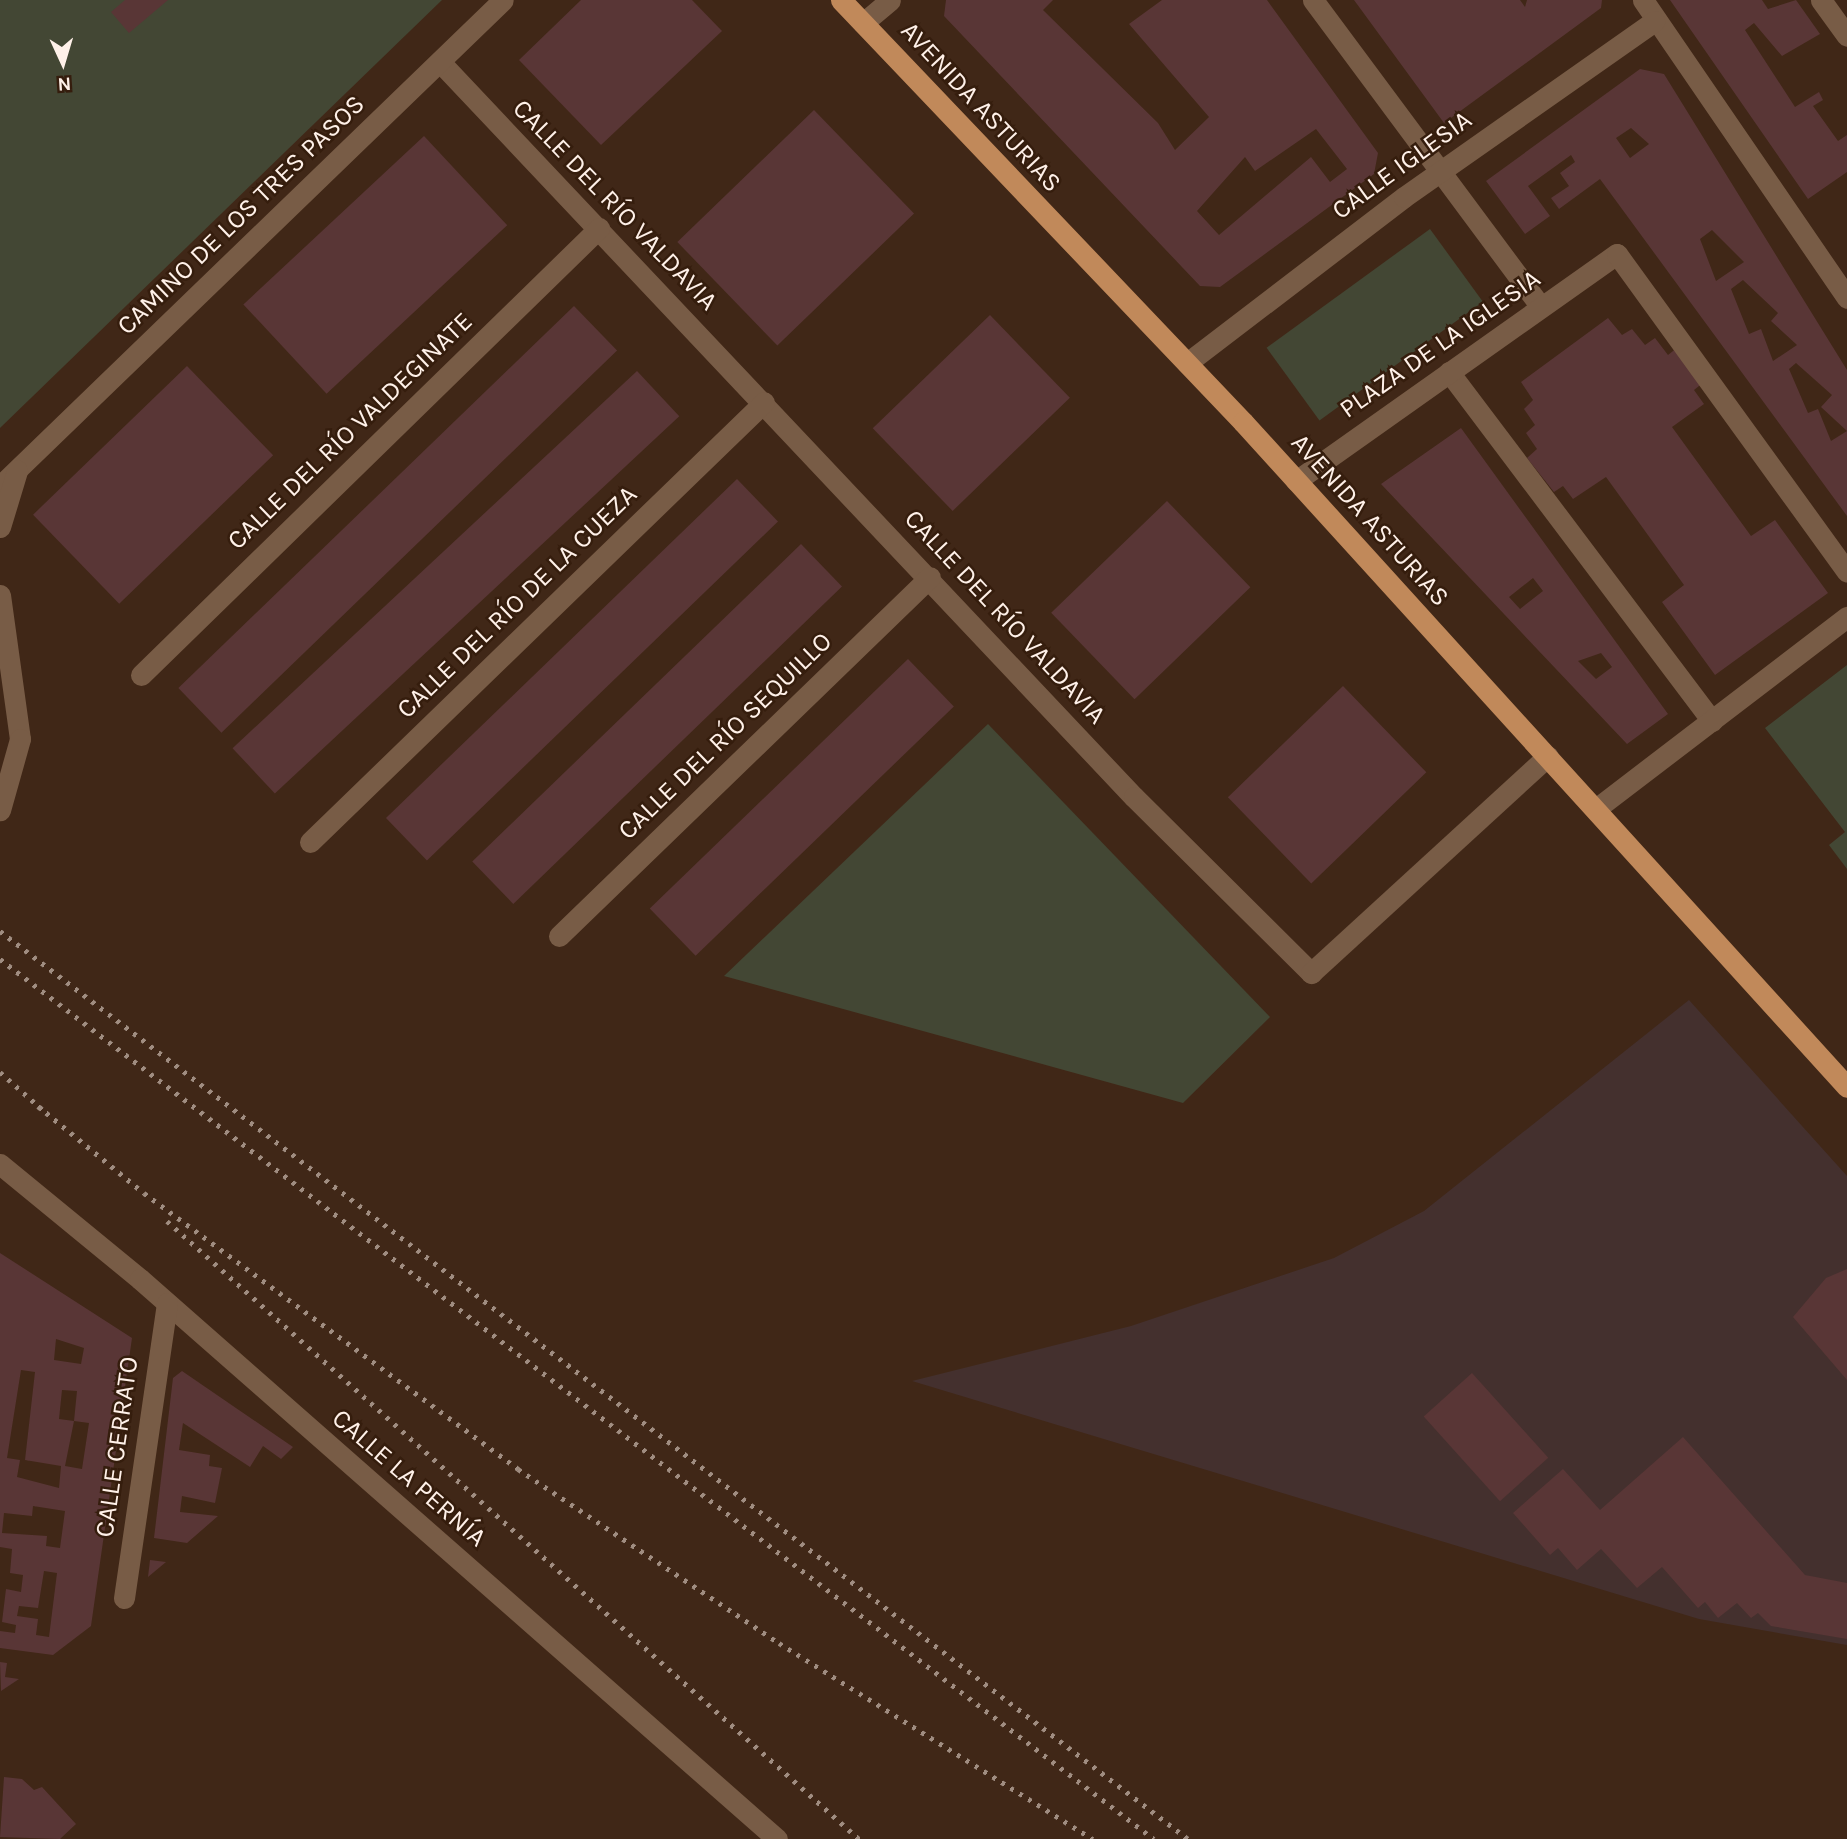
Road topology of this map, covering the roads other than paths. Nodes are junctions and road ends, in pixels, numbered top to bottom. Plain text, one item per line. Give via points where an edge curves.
1 (503, 0) edge
2 (841, 0) edge
3 (890, 0) edge
4 (1313, 0) edge
5 (1643, 0) edge
6 (1821, 0) edge
7 (1654, 21) junction
8 (863, 23) junction
9 (1847, 36) edge
10 (441, 63) junction
11 (1439, 172) junction
12 (599, 229) junction
13 (1847, 298) edge
14 (1541, 307) junction
15 (1187, 363) junction
16 (1449, 372) junction
17 (764, 402) junction
18 (17, 469) junction
19 (1296, 481) junction
20 (0, 486) edge
21 (0, 527) edge
22 (1847, 572) edge
23 (930, 577) junction
24 (0, 595) edge
25 (1847, 617) edge
26 (141, 675) dead end
27 (1712, 721) junction
28 (1548, 756) junction
29 (1597, 808) junction
30 (0, 810) edge
31 (310, 842) dead end
32 (559, 936) dead end
33 (1847, 1087) edge
34 (0, 1164) edge
35 (167, 1303) junction
36 (124, 1598) dead end
37 (777, 1839) edge

1 - 10 street, CAMINO DE LOS TRES PASOS
2 - 8 main road, AVENIDA ASTURIAS
3 - 8 street
4 - 11 street
5 - 7 street
6 - 9 street
7 - 11 street, CALLE IGLESIA
7 - 13 street
8 - 15 main road, AVENIDA ASTURIAS
10 - 12 street, CALLE DEL RÍO VALDAVIA
10 - 18 street, CAMINO DE LOS TRES PASOS
11 - 14 street
11 - 15 street, CALLE IGLESIA
12 - 17 street, CALLE DEL RÍO VALDAVIA
12 - 26 street, CALLE DEL RÍO VALDEGINATE
14 - 16 street, PLAZA DE LA IGLESIA
14 - 22 street, PLAZA DE LA IGLESIA via 1617,254
15 - 19 main road, AVENIDA ASTURIAS
16 - 19 street, PLAZA DE LA IGLESIA
16 - 27 street
17 - 23 street, CALLE DEL RÍO VALDAVIA
17 - 31 street, CALLE DEL RÍO DE LA CUEZA
18 - 20 street, CAMINO DE LOS TRES PASOS
18 - 21 street, CAMINO DE LOS TRES PASOS
19 - 28 main road, AVENIDA ASTURIAS
23 - 28 street, CALLE DEL RÍO VALDAVIA via 1134,797 1311,972
23 - 32 street, CALLE DEL RÍO SEQUILLO
24 - 30 street via 20,739
25 - 27 street
27 - 29 street
28 - 29 main road, AVENIDA ASTURIAS
29 - 33 main road, AVENIDA ASTURIAS
34 - 35 street, CALLE LA PERNÍA
35 - 36 street, CALLE CERRATO
35 - 37 street, CALLE LA PERNÍA

